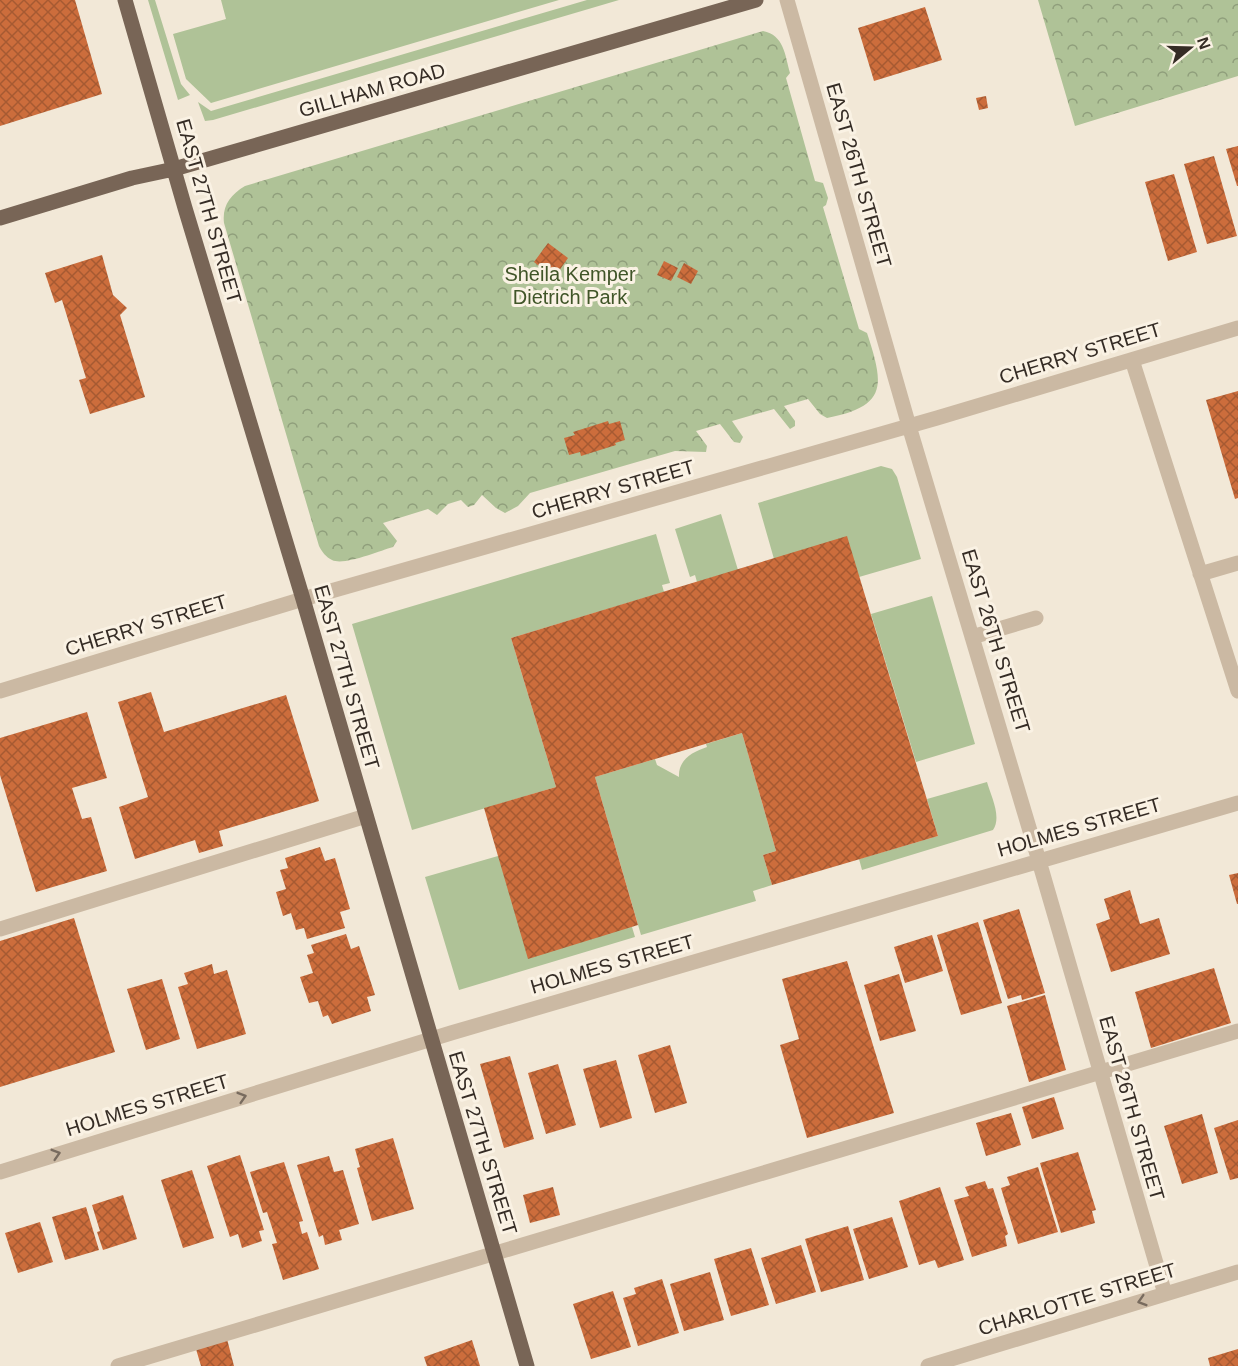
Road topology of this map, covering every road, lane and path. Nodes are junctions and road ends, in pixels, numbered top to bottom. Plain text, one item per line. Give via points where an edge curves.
1 (125, 0) edge
2 (756, 0) edge
3 (787, 0) edge
4 (174, 169) junction
5 (0, 218) edge
6 (1238, 328) edge
7 (1132, 360) junction
8 (909, 426) junction
9 (1238, 563) edge
10 (1200, 574) junction
11 (303, 599) junction
12 (1036, 618) dead end
13 (972, 637) junction
14 (0, 691) edge
15 (1238, 691) edge
16 (1238, 803) edge
17 (366, 816) junction
18 (1039, 861) junction
19 (0, 929) edge
20 (1238, 1031) edge
21 (430, 1039) junction
22 (1100, 1072) junction
23 (0, 1172) edge
24 (494, 1252) junction
25 (1238, 1272) edge
26 (1165, 1294) junction
27 (118, 1366) edge
28 (527, 1366) edge
29 (928, 1366) edge

1 - 4 main road, EAST 27TH STREET
2 - 4 main road, GILLHAM ROAD
3 - 8 street, EAST 26TH STREET
4 - 5 main road, GILLHAM ROAD
4 - 11 main road, EAST 27TH STREET
6 - 7 street, CHERRY STREET
7 - 8 street, CHERRY STREET
7 - 10 street
8 - 11 street, CHERRY STREET
8 - 13 street, EAST 26TH STREET
9 - 10 street
10 - 15 street
11 - 14 street, CHERRY STREET
11 - 17 main road, EAST 27TH STREET
12 - 13 street
13 - 18 street, EAST 26TH STREET
16 - 18 street, HOLMES STREET
17 - 19 street
17 - 21 main road, EAST 27TH STREET
18 - 21 street, HOLMES STREET
18 - 22 street, EAST 26TH STREET
20 - 22 street
23 -> 21 street, HOLMES STREET
21 - 24 main road, EAST 27TH STREET
22 - 24 street
22 - 26 street, EAST 26TH STREET
24 - 27 street
24 - 28 main road, EAST 27TH STREET
25 - 26 street, CHARLOTTE STREET
26 -> 29 street, CHARLOTTE STREET

